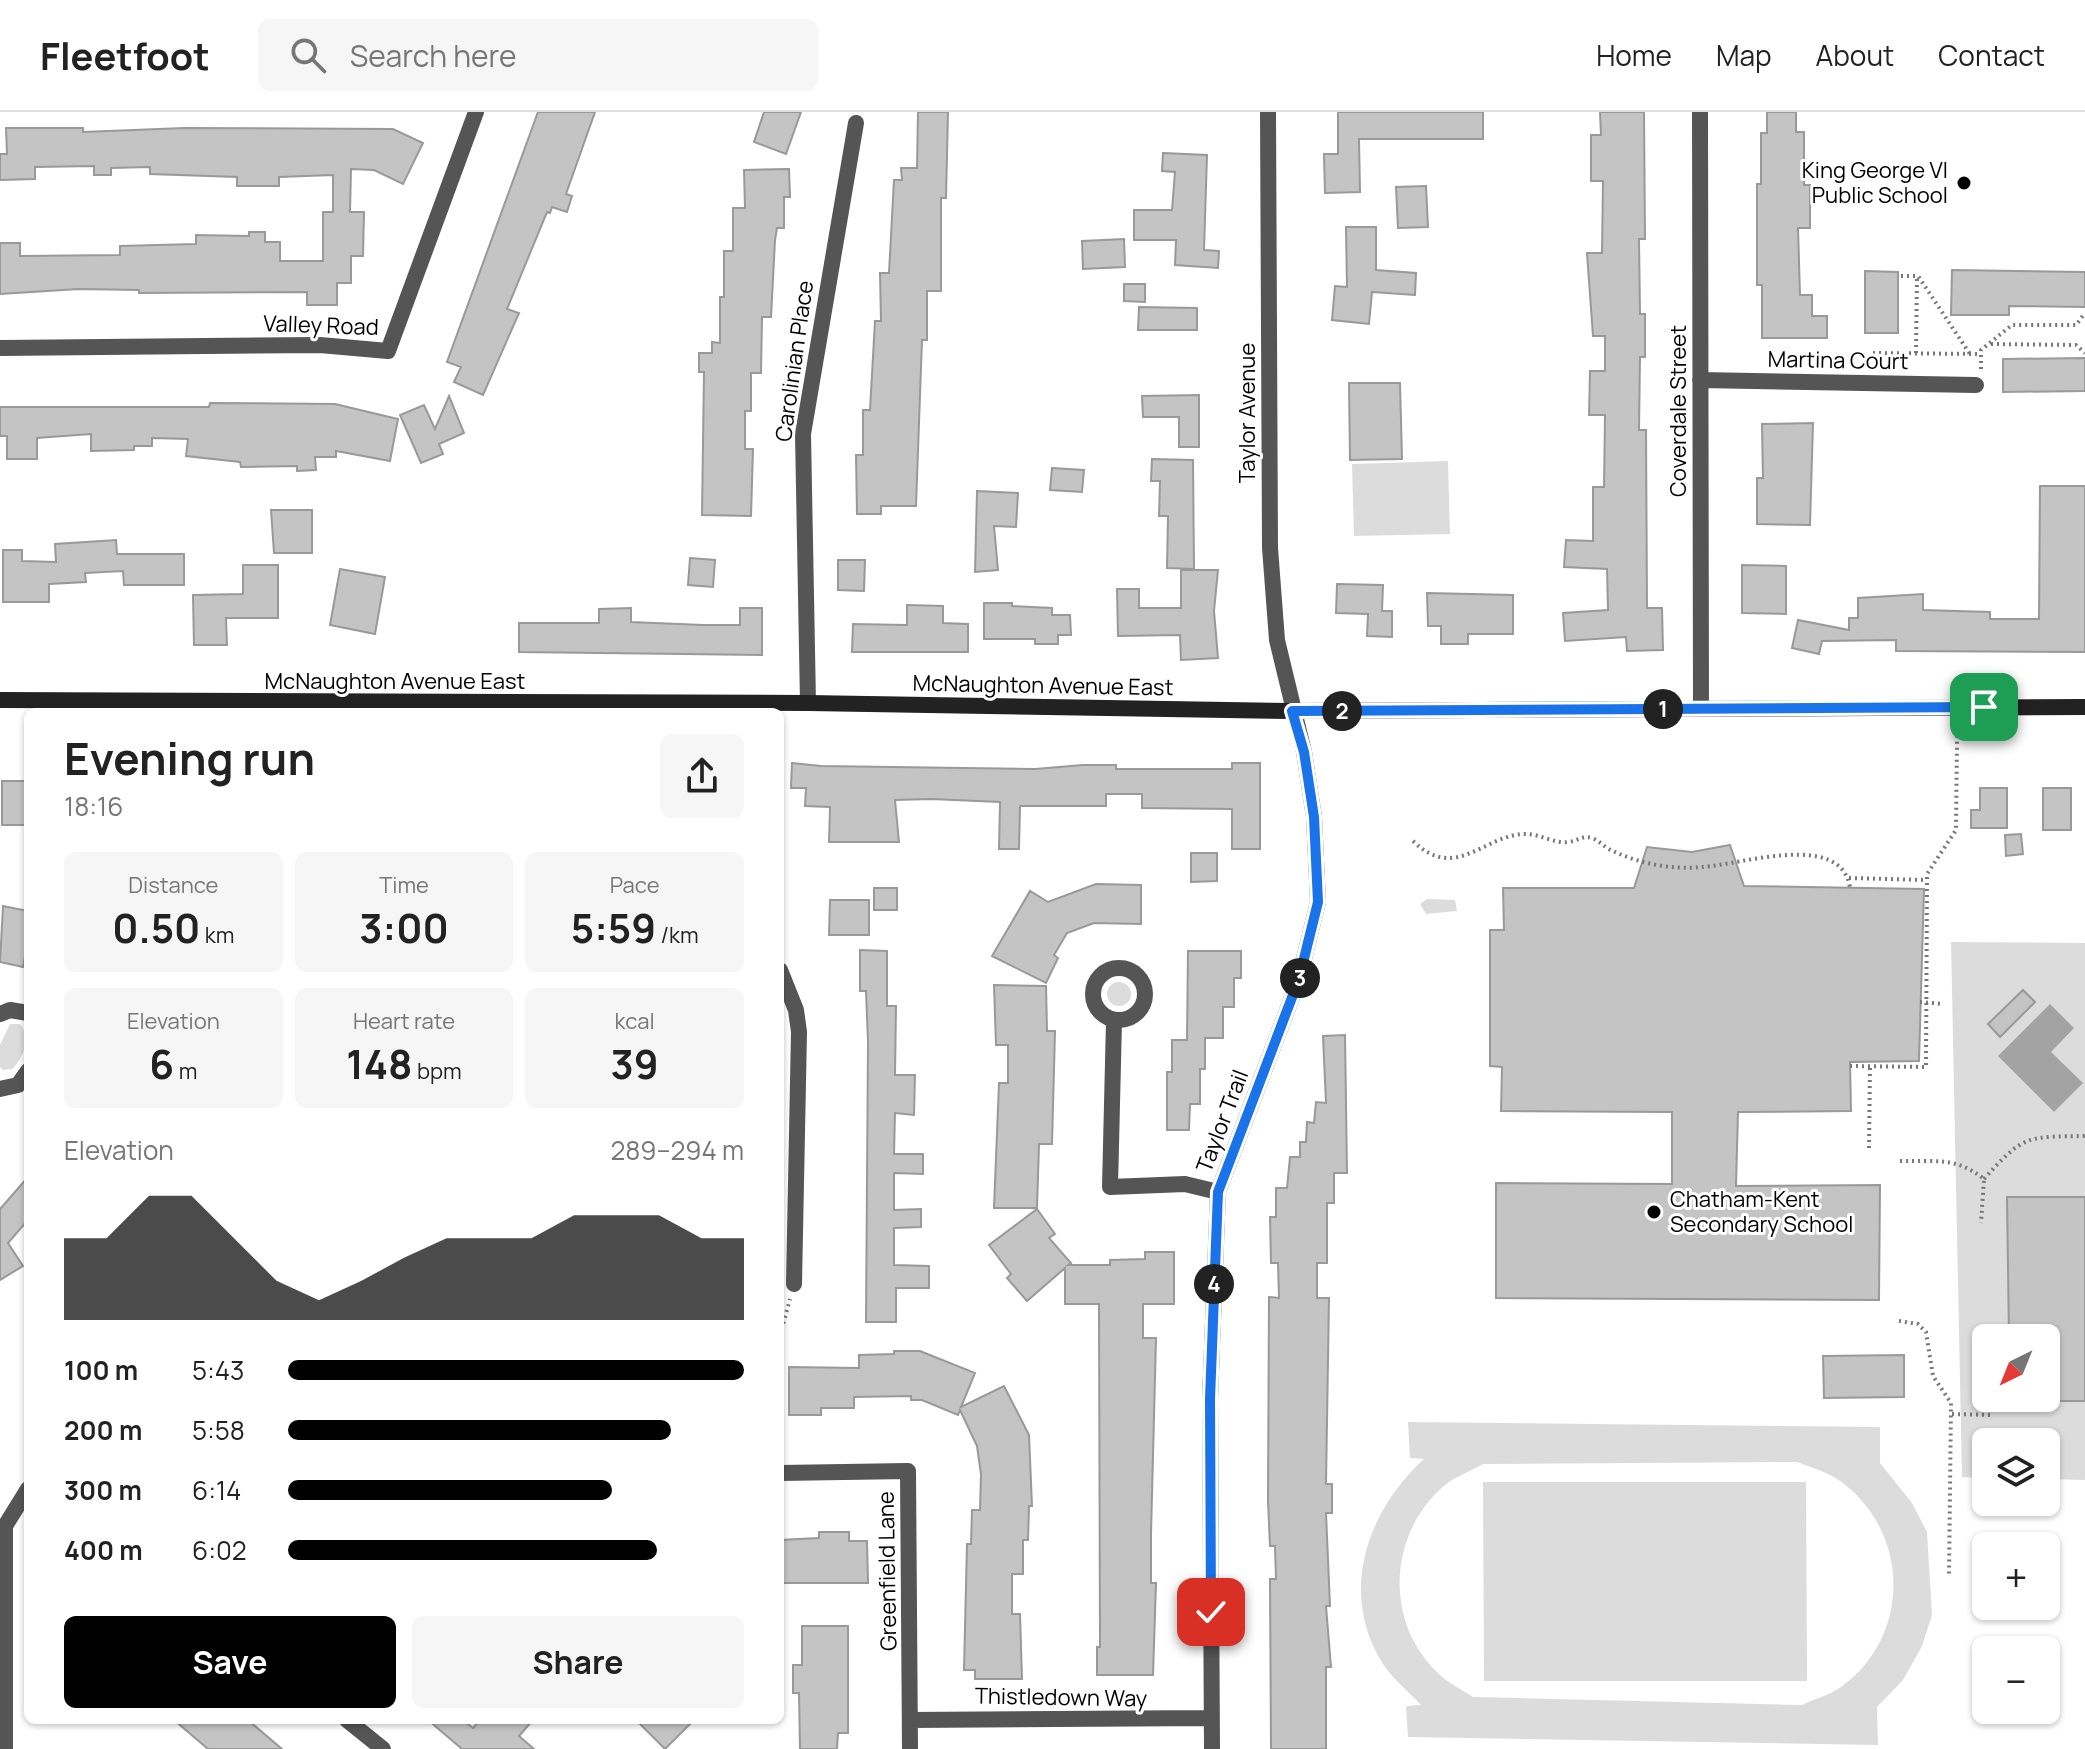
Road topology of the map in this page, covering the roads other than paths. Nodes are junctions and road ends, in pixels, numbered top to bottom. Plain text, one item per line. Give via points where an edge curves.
1 (476, 112) edge
2 (1268, 112) edge
3 (1700, 112) edge
4 (856, 123) dead end
5 (0, 348) edge
6 (1700, 380) junction
7 (1976, 385) road end
8 (0, 700) edge
9 (808, 703) junction
10 (477, 707) edge
11 (2085, 707) edge
12 (741, 708) edge
13 (1701, 709) junction
14 (1292, 711) junction
15 (784, 980) edge
16 (24, 1012) edge
17 (0, 1014) edge
18 (1114, 1021) dead end
19 (24, 1077) edge
20 (0, 1089) edge
21 (1218, 1192) junction
22 (794, 1284) road end
23 (784, 1473) edge
24 (24, 1495) edge
25 (1211, 1718) junction
26 (910, 1720) junction
27 (352, 1724) edge
28 (5, 1749) edge
29 (383, 1749) edge
30 (910, 1749) edge
31 (1212, 1749) edge

1 - 5 street, Valley Road via 388,351 320,345
2 - 14 street, Taylor Avenue via 1270,548 1277,640
3 - 6 street, Coverdale Street
4 - 9 street, Carolinian Place via 803,434
6 - 7 street, Martina Court
6 - 13 street, Coverdale Street
8 - 10 main road, McNaughton Avenue East
9 - 12 main road, McNaughton Avenue East
9 - 14 main road, McNaughton Avenue East
10 - 12 main road, McNaughton Avenue East
11 - 13 main road, McNaughton Avenue East
13 - 14 main road, McNaughton Avenue East
14 - 21 street, Taylor Trail via 1314,817 1318,902 1299,979
15 - 22 street via 799,1032
16 - 17 street
18 - 21 street via 1110,1187 1185,1184
19 - 20 street via 18,1085
21 - 25 street, Taylor Trail via 1210,1399
23 - 26 street, Greenfield Lane via 908,1471
24 - 28 street via 5,1526
25 - 26 street, Thistledown Way
25 - 31 street, Taylor Trail
26 - 30 street, Greenfield Lane
27 - 29 street

